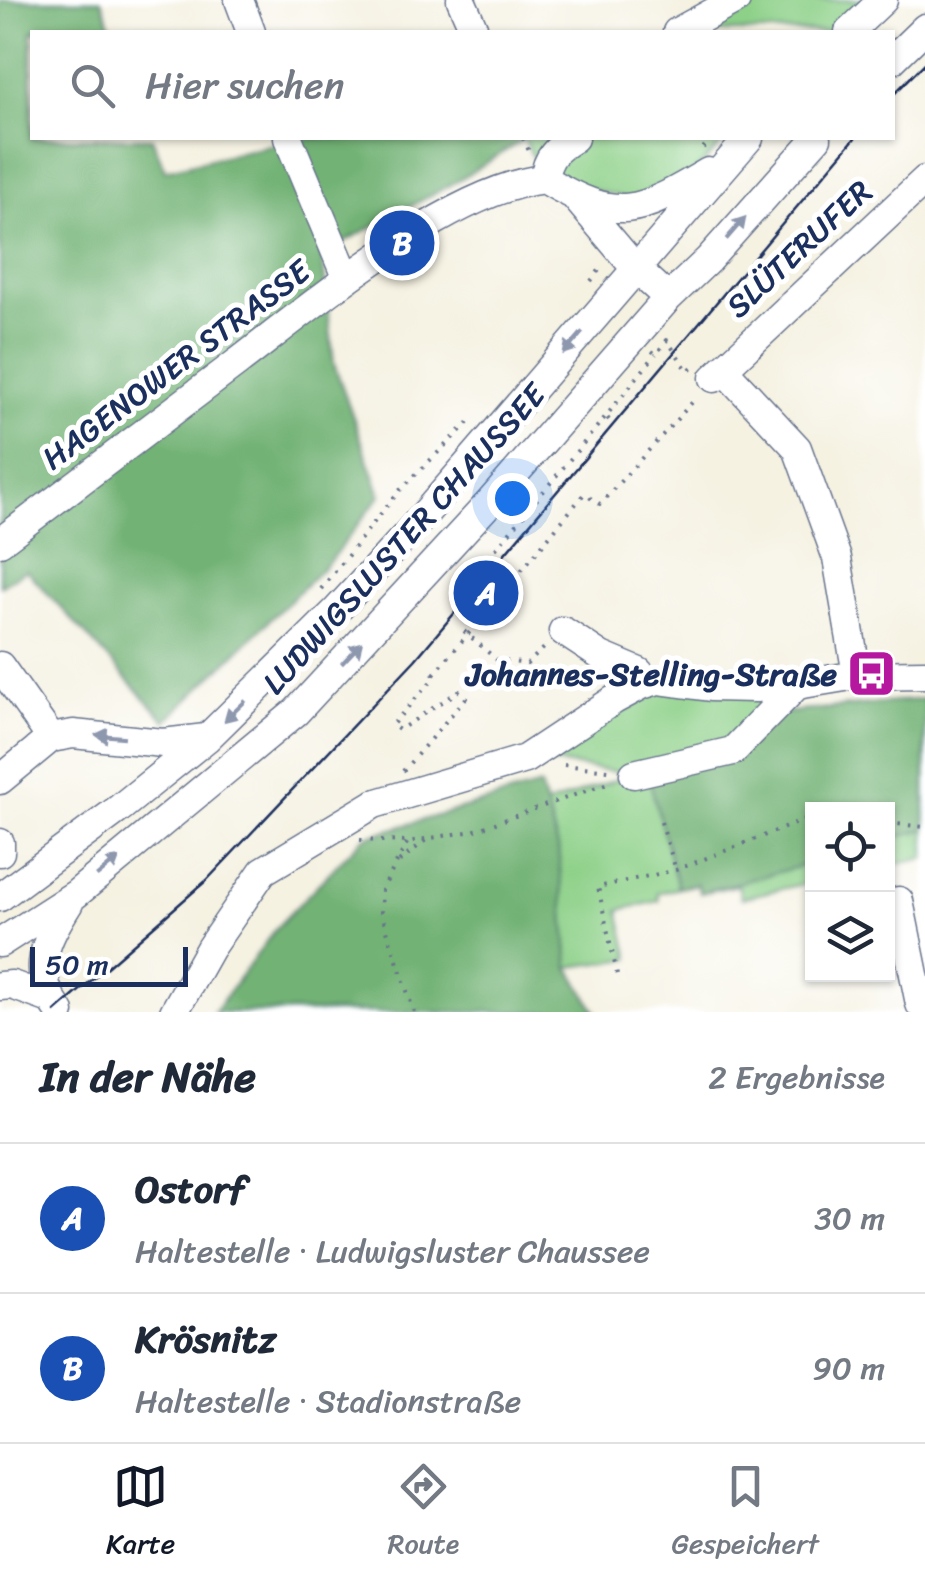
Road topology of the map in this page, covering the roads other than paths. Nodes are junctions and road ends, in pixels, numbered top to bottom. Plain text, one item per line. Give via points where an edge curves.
1 (239, 0) edge
2 (462, 0) edge
3 (736, 0) edge
4 (882, 0) edge
5 (925, 28) edge
6 (250, 30) edge
7 (474, 30) edge
8 (681, 30) edge
9 (851, 30) edge
10 (895, 57) edge
11 (289, 140) edge
12 (571, 140) edge
13 (816, 140) edge
14 (742, 145) edge
15 (544, 179) junction
16 (925, 180) edge
17 (575, 197) junction
18 (636, 268) junction
19 (347, 279) junction
20 (668, 298) junction
21 (0, 542) edge
22 (562, 631) dead end
23 (0, 666) edge
24 (857, 674) junction
25 (925, 674) edge
26 (647, 683) junction
27 (797, 686) junction
28 (52, 738) junction
29 (207, 738) junction
30 (634, 774) road end
31 (0, 780) edge
32 (0, 842) edge
33 (0, 852) edge
34 (76, 894) junction
35 (0, 897) edge
36 (898, 901) dead end
37 (0, 944) edge
38 (0, 986) edge
39 (55, 1005) edge
40 (925, 1009) edge
41 (174, 1012) edge

1 - 6 street
2 - 7 street
3 - 8 street
4 - 9 street
5 - 10 street
11 - 19 street
12 - 15 street via 553,152
20 -> 13 street, LUDWIGSLUSTER CHAUSSEE
14 - 17 street via 652,204 608,208
14 - 18 street, LUDWIGSLUSTER CHAUSSEE
15 - 17 street
15 - 19 street, HAGENOWER STRASSE via 500,188
16 - 24 street, SLÜTERUFER via 710,371 797,448 837,558
17 - 18 street
18 - 20 street
18 -> 29 street, LUDWIGSLUSTER CHAUSSEE via 398,545
19 - 21 street, HAGENOWER STRASSE
34 -> 20 street, LUDWIGSLUSTER CHAUSSEE via 296,712
22 - 26 street via 639,672
23 - 28 street
24 - 25 street
24 - 27 street
26 - 27 street
26 - 41 street via 524,759 374,804 263,871
27 - 30 street via 732,751
29 -> 28 street
28 - 31 street
29 - 35 street, LUDWIGSLUSTER CHAUSSEE
32 - 33 street
34 - 37 street, LUDWIGSLUSTER CHAUSSEE
34 - 39 street via 42,956
36 - 40 street
38 - 39 street

